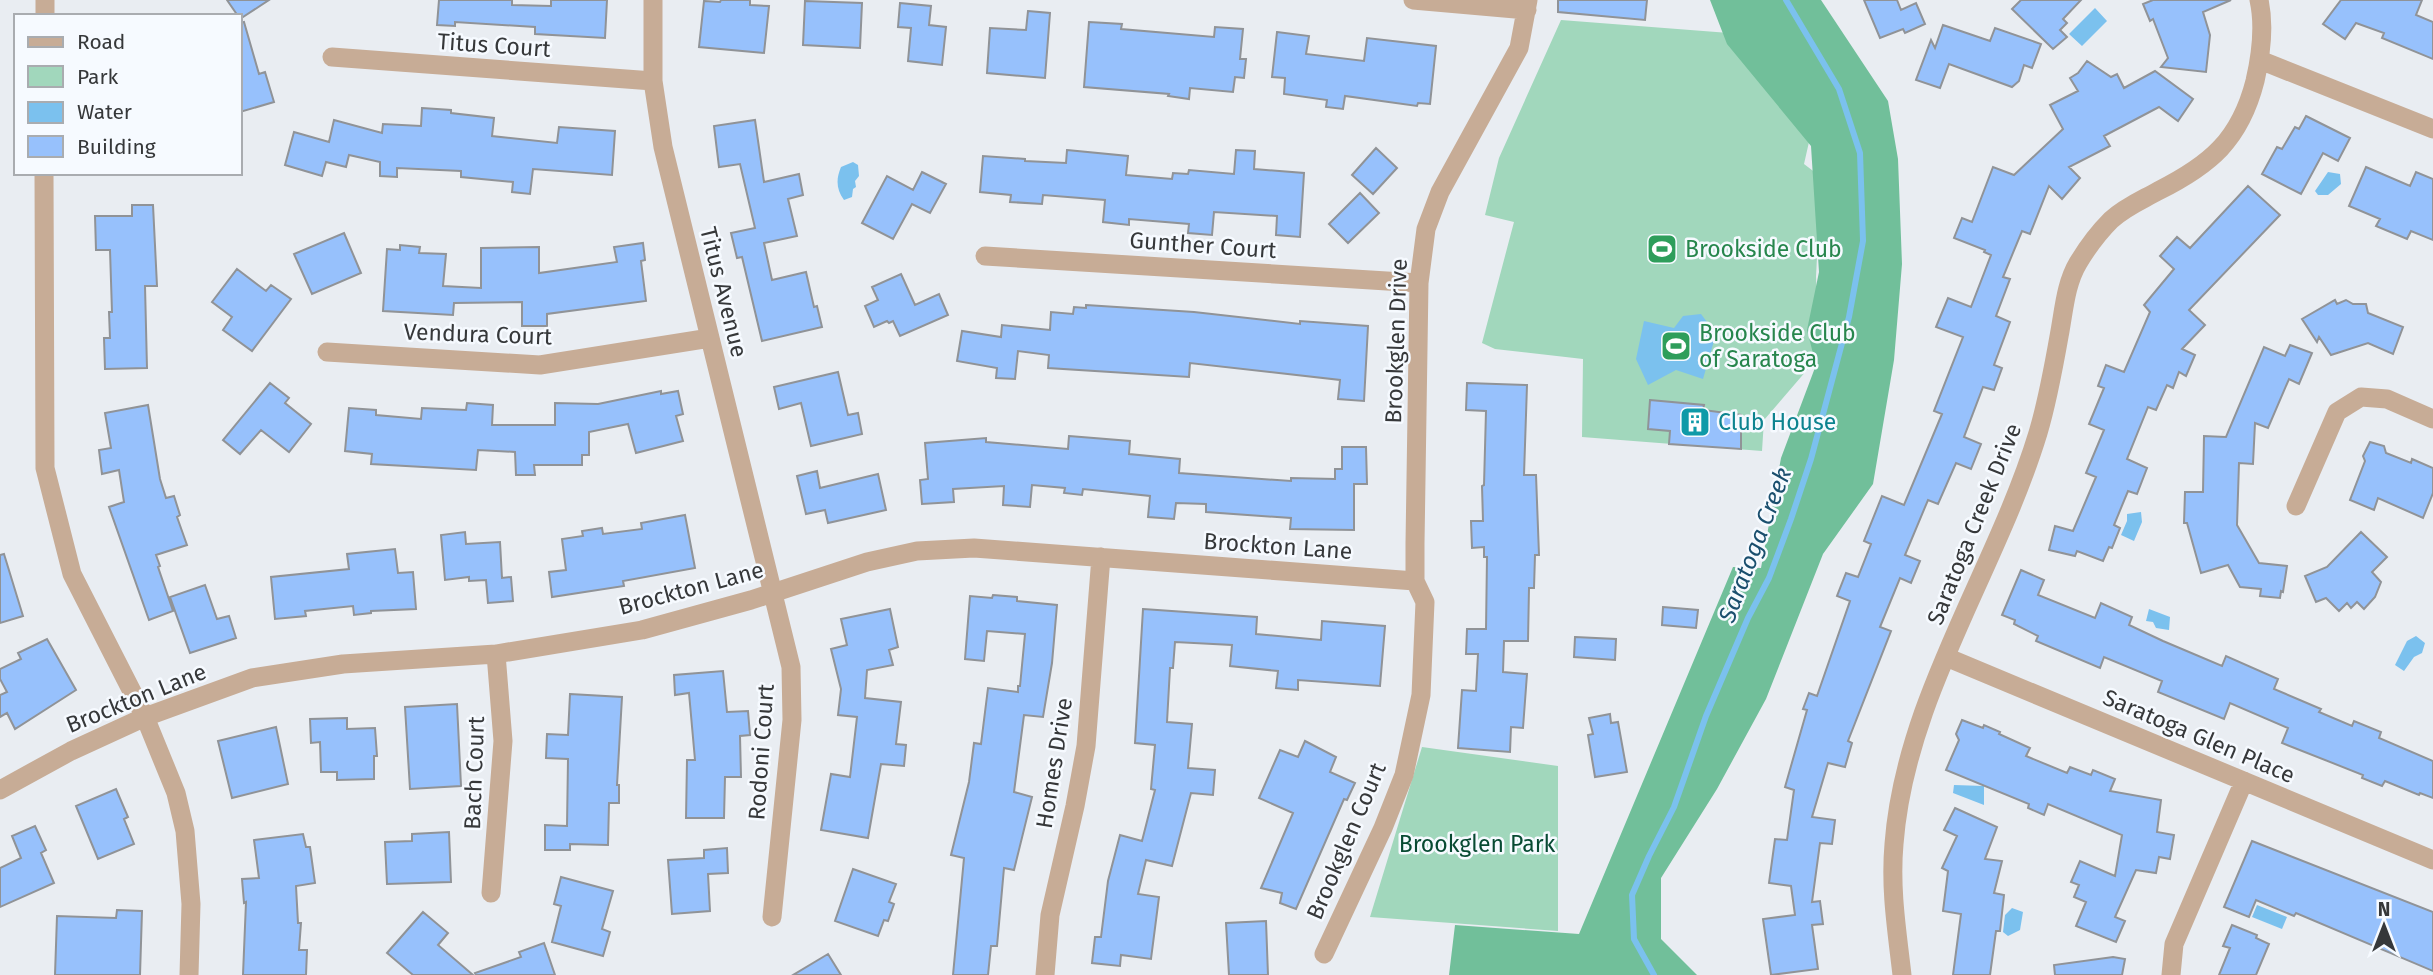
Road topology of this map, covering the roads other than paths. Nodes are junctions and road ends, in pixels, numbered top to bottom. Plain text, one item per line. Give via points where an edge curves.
1 (653, 0) edge
2 (1413, 0) edge
3 (2259, 0) edge
4 (1528, 5) edge
5 (332, 57) dead end
6 (2260, 60) junction
7 (653, 81) junction
8 (2433, 129) edge
9 (44, 175) edge
10 (985, 256) dead end
11 (1419, 284) junction
12 (710, 338) junction
13 (327, 352) dead end
14 (2433, 419) edge
15 (2296, 506) dead end
16 (1101, 557) junction
17 (1415, 582) junction
18 (773, 592) junction
19 (496, 654) junction
20 (1946, 657) junction
21 (145, 717) junction
22 (2244, 780) junction
23 (0, 790) edge
24 (2433, 860) edge
25 (491, 893) dead end
26 (772, 917) dead end
27 (1324, 954) dead end
28 (189, 975) edge
29 (1045, 975) edge
30 (1902, 975) edge
31 (2171, 975) edge

1 - 7 street, Titus Avenue
2 - 4 street
3 - 6 street, Saratoga Creek Drive
4 - 11 street, Brookglen Drive via 1519,48 1440,192 1426,229
5 - 7 street, Titus Court
6 - 8 street
6 - 20 street, Saratoga Creek Drive via 2245,112 2220,151 2202,167 2112,219 2076,265 2039,432 2005,525
7 - 12 street, Titus Avenue via 663,147
9 - 21 street via 45,468 72,574
10 - 11 street, Gunther Court
11 - 17 street, Brookglen Drive
12 - 13 street, Vendura Court via 540,365
12 - 18 street, Titus Avenue
14 - 15 street via 2386,399 2361,397 2337,412
16 - 17 street, Brockton Lane
16 - 18 street, Brockton Lane via 974,548 917,551
16 - 29 street, Homes Drive via 1086,746 1050,915
17 - 27 street, Brookglen Court via 1425,603 1421,695 1404,775
18 - 19 street, Brockton Lane via 642,630
18 - 26 street, Rodoni Court via 790,667 792,720
19 - 21 street, Brockton Lane via 343,664 252,678
19 - 25 street, Bach Court via 503,741
20 - 22 street, Saratoga Glen Place
20 - 30 street, Saratoga Creek Drive via 1907,768 1894,842 1892,889
21 - 23 street, Brockton Lane
21 - 28 street via 176,793 185,831 191,904
22 - 24 street, Saratoga Glen Place
22 - 31 street via 2174,944

